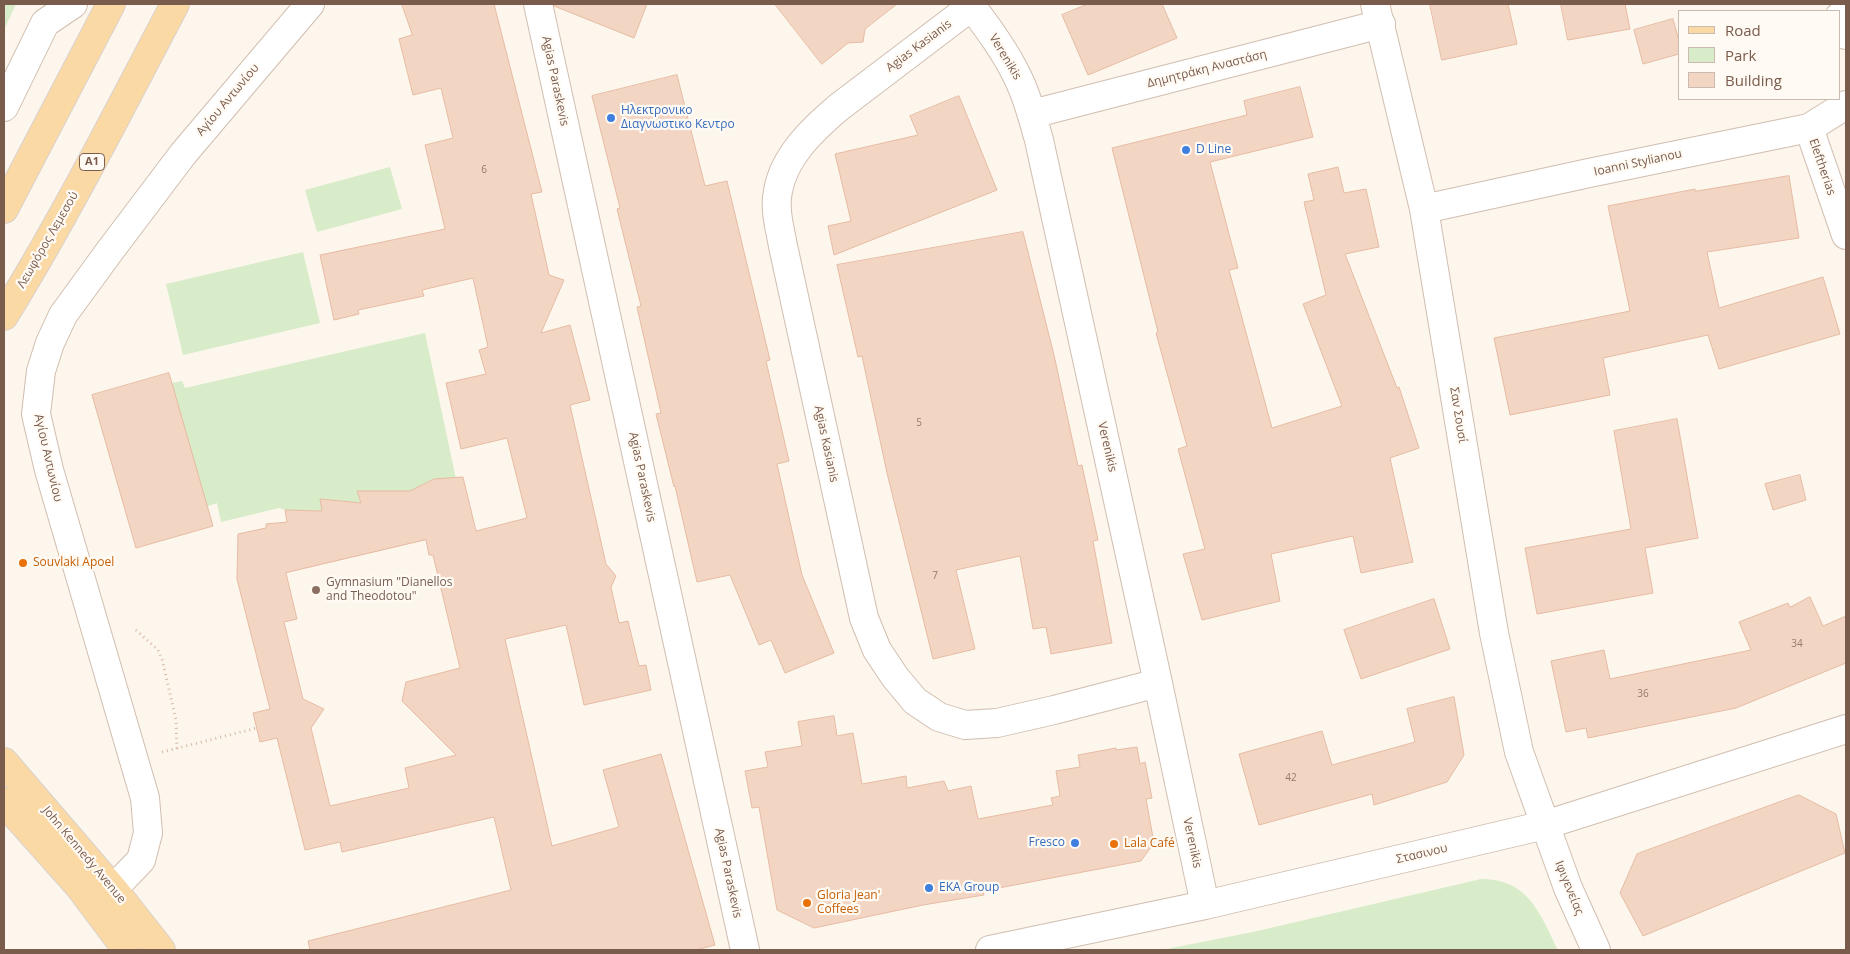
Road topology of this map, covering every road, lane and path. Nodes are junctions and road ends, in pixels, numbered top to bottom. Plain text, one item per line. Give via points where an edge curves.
1 (73, 4) edge
2 (111, 4) edge
3 (175, 4) edge
4 (310, 4) edge
5 (538, 4) edge
6 (971, 5) edge
7 (1378, 14) edge
8 (1840, 19) edge
9 (1846, 34) edge
10 (1846, 105) edge
11 (4, 107) edge
12 (1032, 114) junction
13 (1809, 128) junction
14 (4, 209) edge
15 (1424, 209) junction
16 (1846, 235) edge
17 (4, 316) edge
18 (136, 630) dead end
19 (1158, 683) junction
20 (257, 728) dead end
21 (1846, 729) edge
22 (177, 749) junction
23 (134, 755) junction
24 (4, 762) edge
25 (4, 802) edge
26 (1545, 825) junction
27 (113, 889) junction
28 (1205, 905) junction
29 (127, 950) edge
30 (161, 950) edge
31 (745, 950) edge
32 (990, 950) edge
33 (1596, 950) edge

1 - 11 street via 45,23
2 - 14 main road
3 - 17 main road, Λεωφόρος Λεμεσού / A1 via 68,206
4 - 23 street, Αγίου Αντωνίου via 183,154 109,252 63,315 41,371 36,414 48,470
5 - 31 street, Agias Paraskevis
6 - 12 street, Verenikis via 1008,58
6 - 19 street, Agias Kasianis via 819,124 799,147 777,192 786,262 864,618 877,650 915,701 939,717 965,725 1006,720
7 - 12 street, Δημητράκη Αναστάση
7 - 15 street, Σαν Σουσί
8 - 9 street
10 - 13 street, Ioanni Stylianou
12 - 19 street, Verenikis
13 - 15 street, Ioanni Stylianou
13 - 16 street, Eleftherias
15 - 26 street, Σαν Σουσί via 1494,633 1519,752
18 - 22 path via 158,650 162,659 176,720
19 - 28 street, Verenikis
20 - 22 path
21 - 26 street, Στασινου
22 - 23 path
23 - 27 street, Αγίου Αντωνίου via 145,798 148,833 141,860
24 - 27 main road, John Kennedy Avenue
25 - 29 main road, John Kennedy Avenue via 79,886
26 - 28 street, Στασινου
26 - 33 street, Ιφιγενείας via 1568,888
27 - 30 main road, John Kennedy Avenue
28 - 32 street, Στασινου

